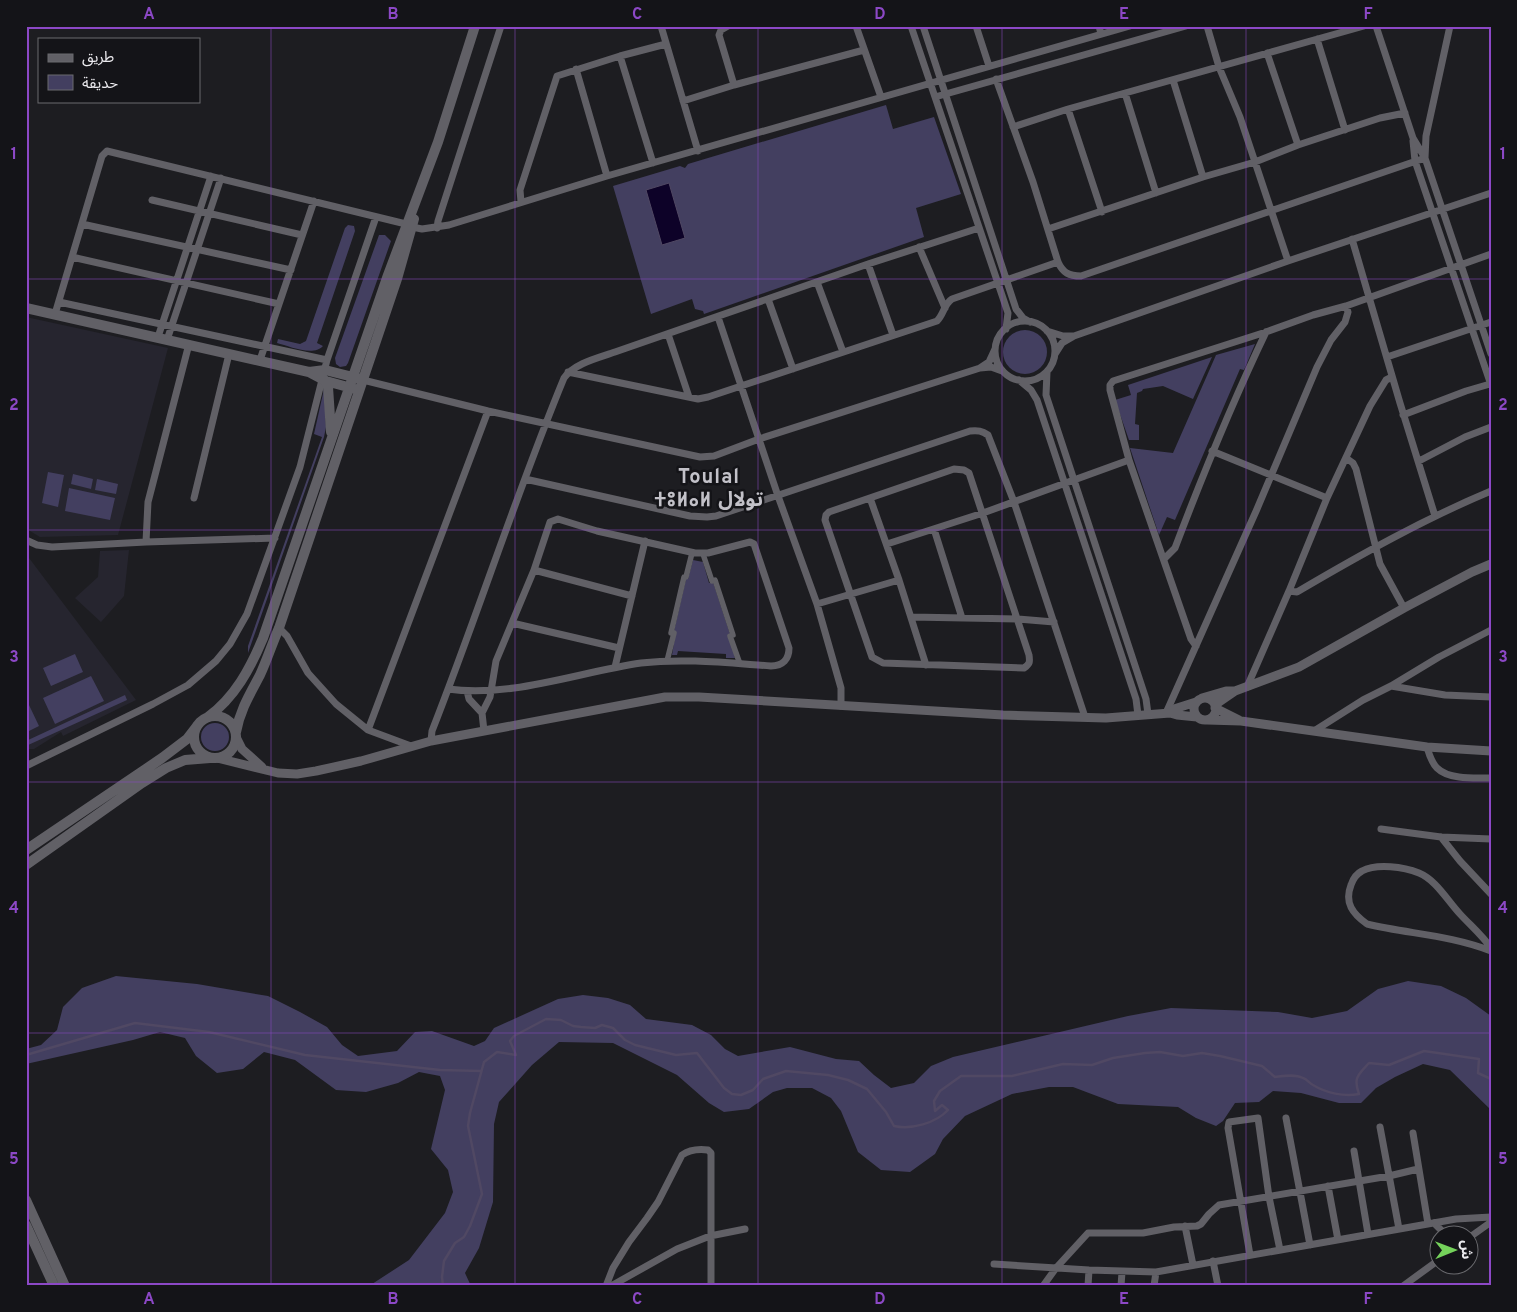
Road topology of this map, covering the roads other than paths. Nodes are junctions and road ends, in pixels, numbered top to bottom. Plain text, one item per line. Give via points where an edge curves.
1 (475, 26) edge
2 (501, 26) edge
3 (661, 26) edge
4 (728, 26) edge
5 (856, 26) edge
6 (911, 26) edge
7 (923, 26) edge
8 (976, 26) edge
9 (1099, 26) edge
10 (1130, 26) edge
11 (1186, 26) edge
12 (1207, 26) edge
13 (1364, 26) edge
14 (1376, 26) edge
15 (1450, 26) edge
16 (1101, 34) junction
17 (1318, 39) junction
18 (666, 44) junction
19 (864, 50) junction
20 (1267, 53) junction
21 (620, 56) junction
22 (989, 66) junction
23 (1219, 67) junction
24 (576, 69) junction
25 (941, 79) junction
26 (996, 79) junction
27 (1173, 80) junction
28 (930, 82) junction
29 (734, 85) junction
30 (946, 94) junction
31 (1125, 94) junction
32 (881, 97) junction
33 (935, 97) junction
34 (683, 101) junction
35 (1068, 109) junction
36 (1405, 113) junction
37 (1013, 127) junction
38 (1345, 130) junction
39 (1413, 138) junction
40 (1298, 145) junction
41 (698, 151) junction
42 (1425, 158) junction
43 (1415, 161) junction
44 (1255, 162) junction
45 (654, 163) junction
46 (211, 176) junction
47 (607, 176) junction
48 (1203, 177) junction
49 (220, 178) junction
50 (1156, 193) junction
51 (1491, 193) edge
52 (152, 200) dead end
53 (314, 201) junction
54 (521, 202) junction
55 (1442, 209) junction
56 (199, 211) junction
57 (1271, 211) junction
58 (1102, 212) junction
59 (1432, 213) junction
60 (209, 214) junction
61 (376, 216) junction
62 (82, 224) junction
63 (409, 225) junction
64 (437, 228) junction
65 (979, 228) junction
66 (1048, 229) junction
67 (302, 235) junction
68 (1352, 239) junction
69 (919, 246) junction
70 (188, 247) junction
71 (196, 249) junction
72 (1491, 254) edge
73 (72, 257) junction
74 (1288, 260) junction
75 (1058, 262) junction
76 (868, 264) junction
77 (1460, 264) junction
78 (1451, 268) junction
79 (291, 270) junction
80 (176, 281) junction
81 (1007, 281) junction
82 (817, 282) junction
83 (185, 283) junction
84 (998, 284) junction
85 (1370, 297) junction
86 (768, 299) junction
87 (59, 302) junction
88 (279, 304) junction
89 (1346, 306) junction
90 (26, 308) edge
91 (945, 308) junction
92 (55, 314) junction
93 (718, 317) junction
94 (1030, 322) junction
95 (1491, 322) edge
96 (162, 324) junction
97 (1481, 325) junction
98 (170, 326) junction
99 (1471, 328) junction
100 (1006, 329) junction
101 (1047, 330) junction
102 (1266, 332) junction
103 (668, 334) junction
104 (893, 335) junction
105 (1074, 336) junction
106 (162, 338) junction
107 (189, 344) junction
108 (996, 346) junction
109 (264, 347) junction
110 (843, 352) junction
111 (230, 354) junction
112 (1055, 354) junction
113 (1491, 354) edge
114 (1388, 357) junction
115 (260, 360) junction
116 (980, 368) junction
117 (793, 369) junction
118 (325, 372) junction
119 (568, 372) junction
120 (1047, 372) junction
121 (1005, 373) junction
122 (353, 376) junction
123 (1392, 377) junction
124 (1019, 380) junction
125 (361, 384) junction
126 (1490, 384) edge
127 (742, 386) junction
128 (348, 388) junction
129 (689, 397) junction
130 (488, 411) junction
131 (1403, 415) junction
132 (545, 424) junction
133 (1491, 427) edge
134 (759, 439) junction
135 (331, 440) junction
136 (1212, 451) junction
137 (1346, 458) junction
138 (1129, 460) junction
139 (1419, 461) junction
140 (1271, 475) junction
141 (525, 479) junction
142 (1069, 481) junction
143 (1491, 491) edge
144 (778, 496) junction
145 (194, 498) dead end
146 (870, 498) junction
147 (1327, 498) junction
148 (1014, 502) junction
149 (983, 513) junction
150 (1435, 516) junction
151 (934, 529) junction
152 (274, 538) junction
153 (26, 540) edge
154 (646, 541) junction
155 (146, 542) junction
156 (887, 544) junction
157 (1375, 548) junction
158 (692, 553) junction
159 (703, 554) junction
160 (1164, 559) junction
161 (1491, 564) edge
162 (534, 570) junction
163 (899, 580) junction
164 (1289, 591) junction
165 (850, 593) junction
166 (632, 596) junction
167 (817, 604) junction
168 (1404, 608) junction
169 (911, 617) junction
170 (962, 618) junction
171 (1018, 619) junction
172 (1054, 622) junction
173 (512, 623) junction
174 (279, 628) junction
175 (1491, 630) edge
176 (1196, 646) junction
177 (619, 648) junction
178 (667, 661) junction
179 (740, 664) junction
180 (926, 666) junction
181 (615, 667) junction
182 (1391, 686) junction
183 (1247, 687) junction
184 (448, 689) junction
185 (492, 689) junction
186 (466, 691) junction
187 (1235, 691) junction
188 (1491, 697) edge
189 (1199, 700) junction
190 (841, 706) junction
191 (1215, 707) junction
192 (482, 713) junction
193 (1168, 713) junction
194 (1148, 714) junction
195 (1138, 715) junction
196 (208, 717) junction
197 (1085, 717) junction
198 (1197, 717) junction
199 (1207, 720) junction
200 (1242, 721) junction
201 (197, 726) junction
202 (368, 730) junction
203 (484, 731) junction
204 (1314, 731) junction
205 (236, 734) junction
206 (432, 741) junction
207 (411, 746) junction
208 (1427, 746) junction
209 (1491, 751) edge
210 (214, 758) junction
211 (26, 766) edge
212 (266, 770) junction
213 (1491, 778) edge
214 (1381, 829) dead end
215 (1440, 837) junction
216 (1491, 839) edge
217 (26, 850) edge
218 (26, 865) edge
219 (1491, 894) edge
220 (1491, 949) edge
221 (1286, 1118) dead end
222 (1380, 1126) dead end
223 (1413, 1132) dead end
224 (1354, 1152) dead end
225 (1418, 1169) junction
226 (1389, 1176) junction
227 (1358, 1180) junction
228 (1328, 1186) junction
229 (1300, 1191) junction
230 (1269, 1197) junction
231 (26, 1200) edge
232 (1240, 1202) junction
233 (1491, 1217) edge
234 (1491, 1222) edge
235 (1430, 1224) edge
236 (1431, 1224) joint
237 (26, 1225) edge
238 (1185, 1226) junction
239 (745, 1229) dead end
240 (1399, 1229) junction
241 (1480, 1230) edge
242 (1368, 1234) junction
243 (710, 1236) junction
244 (1338, 1240) junction
245 (1310, 1245) junction
246 (1280, 1250) junction
247 (1250, 1255) junction
248 (1213, 1261) junction
249 (994, 1264) dead end
250 (1193, 1265) junction
251 (1430, 1266) edge
252 (1056, 1268) junction
253 (1089, 1270) junction
254 (1122, 1272) junction
255 (1156, 1272) junction
256 (1046, 1285) edge
257 (54, 1286) edge
258 (65, 1286) edge
259 (606, 1286) edge
260 (611, 1286) edge
261 (711, 1286) edge
262 (1088, 1286) edge
263 (1120, 1286) edge
264 (1154, 1286) edge
265 (1218, 1286) edge
266 (1403, 1286) edge

1 - 63 main road
2 - 64 street
3 - 18 street
4 - 29 street via 719,35
5 - 19 street
6 - 28 street
7 - 25 street
8 - 22 street
9 - 16 street
10 - 16 street
11 - 26 street
12 - 23 street
13 - 17 street
14 - 36 street
15 - 42 street via 1426,136
16 - 22 street
17 - 20 street
17 - 38 street
18 - 21 street
18 - 34 street
19 - 29 street
19 - 32 street
20 - 23 street
20 - 40 street
21 - 24 street
21 - 45 street
22 - 25 street
23 - 27 street
23 - 44 street
24 - 47 street
24 - 54 street via 556,78 520,190
25 - 28 street
25 - 30 street
26 - 30 street
26 - 37 street
27 - 31 street
27 - 48 street
28 - 32 street
28 - 33 street
29 - 34 street
30 - 33 street
30 - 81 street
31 - 35 street
31 - 50 street
32 - 41 street
33 - 65 street
34 - 41 street
35 - 37 street
35 - 58 street
36 - 38 street
36 - 39 street
37 - 66 street
38 - 40 street
39 - 42 street
39 - 43 street
40 - 44 street
41 - 45 street
42 - 43 street
42 - 55 street
43 - 57 street
43 - 59 street
44 - 48 street
44 - 57 street
45 - 47 street
46 - 49 street
46 - 56 street
46 - 62 street via 105,152
47 - 54 street
48 - 50 street
49 - 53 street
49 - 60 street
50 - 58 street
51 - 55 street
52 - 56 street
53 - 61 street
53 - 67 street
54 - 64 street
55 - 59 street
55 - 77 street
56 - 60 street
56 - 70 street
57 - 74 street
57 - 75 street via 1086,275 1068,275
58 - 66 street
59 - 68 street
59 - 78 street
60 - 67 street
60 - 71 street
61 - 63 street
61 - 118 street
62 - 70 street
62 - 73 street
63 - 64 street via 422,229
63 - 122 main road
63 - 125 main road via 397,279
65 - 69 street
65 - 84 street
66 - 75 street
67 - 79 street
68 - 74 street
68 - 85 street
69 - 76 street
69 - 91 street
70 - 71 street
70 - 80 street
71 - 79 street
71 - 83 street
72 - 77 street
73 - 80 street
73 - 87 street
74 - 105 street
75 - 81 street
76 - 82 street
76 - 104 street
77 - 78 street
77 - 97 street
78 - 85 street
78 - 99 street
79 - 88 street
80 - 83 street
80 - 96 street
81 - 84 street
81 - 94 street via 1016,308
82 - 86 street
82 - 110 street
83 - 88 street
83 - 98 street
84 - 91 street via 952,299
84 - 100 street via 1008,313
85 - 89 street
85 - 114 street
86 - 93 street
86 - 117 street
87 - 92 street
87 - 96 street
88 - 109 street
89 - 102 street
89 - 140 street via 1345,322 1326,349
90 - 92 main road
91 - 104 street via 937,321
92 - 106 main road
93 - 103 street
93 - 127 street
94 - 100 street via 1017,323
94 - 101 street
95 - 97 street
96 - 98 street
96 - 106 street
97 - 99 street
97 - 113 street
98 - 106 street
98 - 109 street
99 - 114 street
99 - 126 street
100 - 108 street
101 - 105 street
101 - 112 street via 1055,346
102 - 136 street
102 - 138 street via 1113,381 1110,390
103 - 119 street
103 - 129 street
104 - 110 street
105 - 112 street via 1062,343
106 - 107 main road
107 - 111 main road
107 - 155 street via 148,502
108 - 116 street via 989,362
108 - 121 street via 998,361
109 - 115 street
109 - 118 street
110 - 117 street
111 - 115 main road
111 - 145 street
112 - 120 street
114 - 123 street
115 - 118 main road via 308,372
116 - 121 street via 996,368
116 - 134 street
117 - 127 street
118 - 122 main road
118 - 128 main road
118 - 135 main road
118 - 152 street via 300,467
119 - 129 street
119 - 132 street
120 - 124 street via 1034,380
120 - 142 street via 1046,395
121 - 124 street
122 - 125 main road
122 - 128 main road
123 - 131 street
123 - 137 street via 1376,394
124 - 142 street via 1037,400
125 - 128 main road
125 - 130 street
125 - 174 main road
126 - 131 street
127 - 129 street via 708,397
127 - 134 street
128 - 135 main road
130 - 132 street
130 - 202 street
131 - 139 street
132 - 134 street via 700,457 714,456
132 - 141 street
133 - 139 street
134 - 144 street
135 - 196 main road via 253,662 231,696
136 - 140 street
136 - 160 street via 1175,548
137 - 147 street
137 - 157 street via 1356,469
138 - 142 street
138 - 160 street
139 - 150 street
140 - 147 street
140 - 176 street
141 - 144 street via 690,516 716,516
141 - 184 street
142 - 148 street
142 - 194 street via 1146,699
142 - 195 street via 1136,699
143 - 150 street
144 - 148 street via 977,430 988,435
144 - 167 street
146 - 149 street via 960,468 969,473
146 - 156 street
146 - 165 street via 829,512 825,520
147 - 164 street
148 - 149 street
148 - 172 street
149 - 151 street
149 - 171 street
150 - 157 street
151 - 156 street
151 - 170 street
152 - 155 street
152 - 211 street via 240,629 201,675 162,700
153 - 155 street via 52,548
154 - 158 street
154 - 162 street via 554,520 550,522
154 - 166 street
156 - 163 street
157 - 164 street via 1298,592
157 - 168 street
158 - 159 street
158 - 178 street
159 - 179 street via 733,635 730,636
159 - 179 street via 753,542 788,645 787,658 779,665
160 - 176 street
161 - 168 street
162 - 166 street
162 - 173 street
163 - 165 street
163 - 169 street
164 - 183 street
165 - 167 street
165 - 180 street via 872,657 883,663
166 - 177 street
167 - 190 street via 841,688
168 - 183 street via 1299,667
169 - 170 street
169 - 180 street
170 - 171 street
171 - 172 street
171 - 180 street via 1030,655 1030,661 1024,668
172 - 197 street
173 - 177 street
173 - 185 street via 496,661
174 - 202 street via 320,689
174 - 205 main road via 238,717
175 - 182 street
176 - 193 street
177 - 181 street
178 - 179 street
178 - 181 street
181 - 185 street
182 - 188 street via 1446,695
182 - 204 street
183 - 187 street
184 - 186 street
184 - 206 street via 432,730
185 - 186 street
185 - 192 street
186 - 192 street
187 - 189 street
187 - 191 street
189 - 191 street via 1209,699
189 - 193 street
189 - 198 street via 1194,711
190 - 197 street
190 - 203 street via 666,697
191 - 199 street via 1213,716
191 - 200 street
192 - 203 street
193 - 194 street
193 - 198 street
194 - 195 street
195 - 197 street
196 - 201 main road
196 - 205 main road via 228,720
198 - 199 street
199 - 200 street
200 - 204 street
201 - 210 main road via 194,732 196,745 204,755
201 - 217 main road via 169,753
202 - 207 street
203 - 206 street
204 - 208 street
205 - 210 main road via 229,753
205 - 212 street via 242,749
206 - 207 street
207 - 212 street via 316,771 297,774
208 - 209 street
208 - 213 street via 1434,764 1443,772
210 - 212 street
210 - 218 main road via 185,760 166,768
214 - 215 street
215 - 216 street
215 - 219 street
220 - 220 street via 1444,936 1367,924 1356,916 1348,900 1352,881 1362,871 1377,867 1421,874 1434,883
221 - 229 street
222 - 226 street
223 - 225 street
224 - 227 street
225 - 226 street
225 - 236 street
226 - 227 street
226 - 240 street
227 - 228 street
227 - 242 street
228 - 229 street
228 - 244 street
229 - 230 street
229 - 245 street
230 - 232 street
230 - 232 street via 1258,1118 1240,1120 1228,1124
230 - 246 street
231 - 258 main road
232 - 238 street via 1219,1205 1201,1224
232 - 247 street
233 - 236 street
234 - 241 street
235 - 240 street
237 - 257 main road
238 - 250 street
238 - 252 street via 1143,1233 1088,1233
239 - 243 street
240 - 242 street
242 - 244 street
243 - 259 street via 711,1154 703,1149 690,1151 682,1156 653,1210 628,1242
243 - 260 street via 677,1249
243 - 261 street
244 - 245 street
245 - 246 street
246 - 247 street
247 - 248 street
248 - 250 street
248 - 265 street
249 - 252 street
250 - 255 street
251 - 266 street
252 - 253 street
252 - 256 street
253 - 254 street
253 - 262 street
254 - 255 street
254 - 263 street
255 - 264 street

